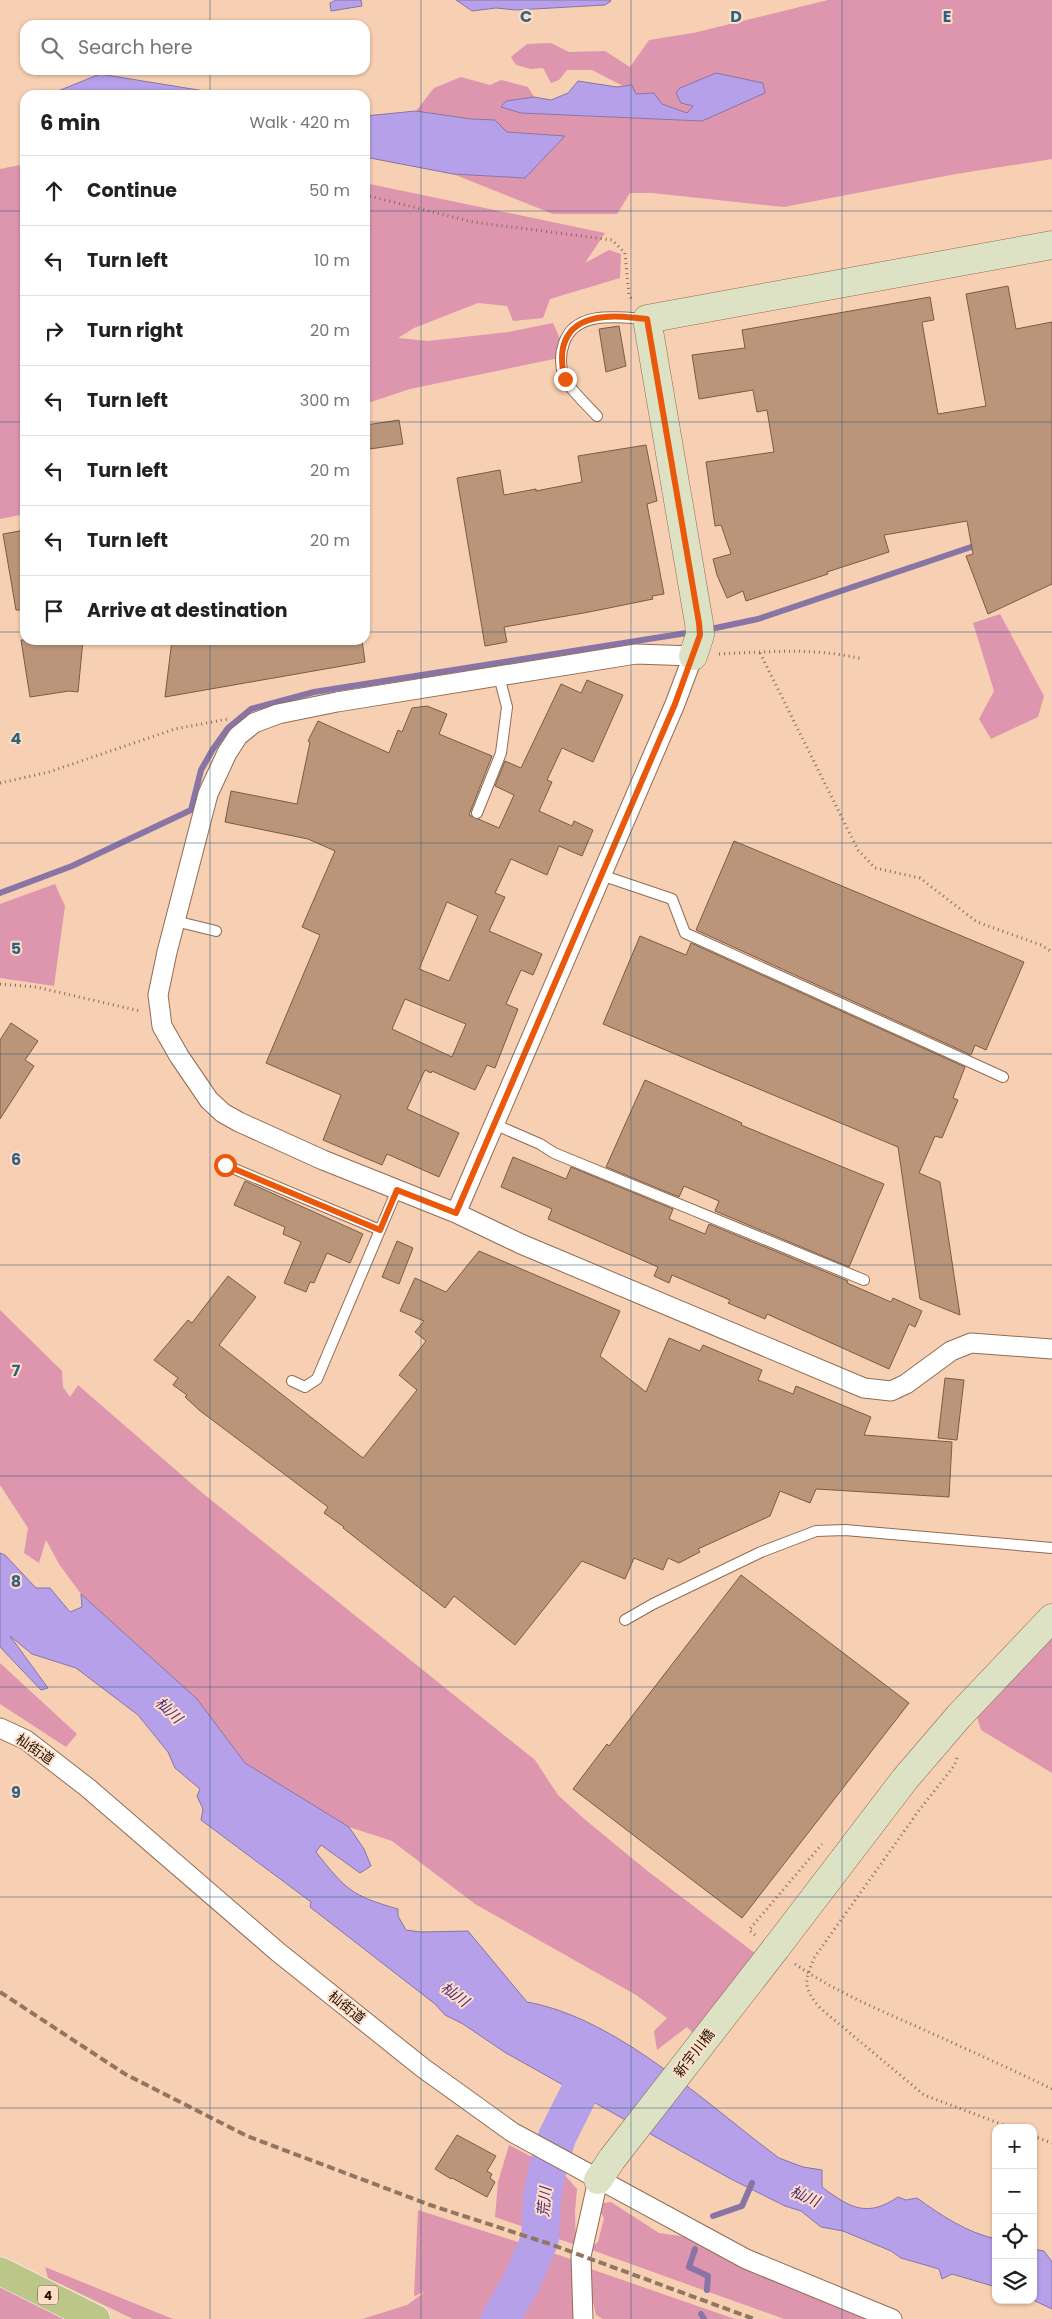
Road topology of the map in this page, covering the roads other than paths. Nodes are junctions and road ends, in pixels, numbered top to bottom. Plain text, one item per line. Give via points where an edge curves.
1 (1052, 245) edge
2 (647, 319) junction
3 (597, 416) dead end
4 (697, 638) junction
5 (499, 676) junction
6 (477, 813) dead end
7 (601, 874) junction
8 (175, 921) junction
9 (216, 931) dead end
10 (1003, 1077) dead end
11 (494, 1124) junction
12 (225, 1165) dead end
13 (397, 1190) junction
14 (456, 1213) junction
15 (380, 1230) junction
16 (864, 1280) dead end
17 (1052, 1349) edge
18 (292, 1381) dead end
19 (1052, 1548) edge
20 (1052, 1618) edge
21 (626, 1620) dead end
22 (0, 1728) edge
23 (605, 2169) junction
24 (0, 2271) edge
25 (96, 2319) edge
26 (583, 2319) edge
27 (892, 2319) edge

1 - 2 street
2 - 3 lane via 604,316 581,322 567,334 561,364 565,379
2 - 4 street
4 - 5 street via 636,654
4 - 7 street
5 - 6 lane via 507,707 502,753
5 - 8 street via 337,702 278,714 254,723 238,736 226,753 208,794
7 - 10 lane via 672,899 685,933
7 - 11 street
8 - 9 lane
8 - 13 street via 158,995 162,1026 209,1100 239,1122
11 - 14 street
11 - 16 lane via 554,1153
12 - 15 lane
13 - 14 street
13 - 15 lane
14 - 17 street via 864,1388 891,1391 951,1351 971,1343
15 - 18 lane via 317,1379 304,1388
19 - 21 lane via 845,1530 816,1531 727,1568
20 - 23 street, 新宇川橋, bridge via 959,1716 906,1779
22 - 23 street, 杣街道 via 26,1740 88,1788 278,1952 423,2068 512,2132 568,2163
23 - 26 street via 581,2256
23 - 27 street, 杣街道 via 746,2259
24 - 25 main road, 4

